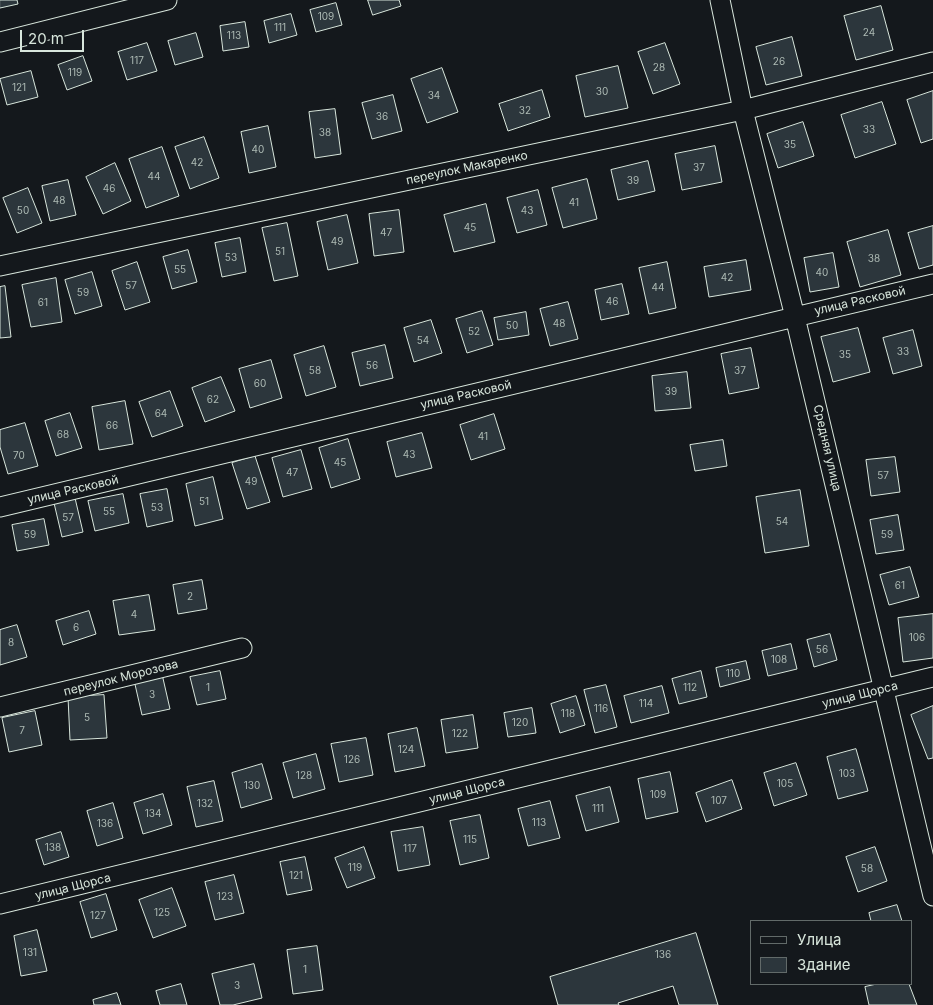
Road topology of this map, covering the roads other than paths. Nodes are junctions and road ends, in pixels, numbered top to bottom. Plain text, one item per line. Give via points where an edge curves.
1 (167, 0) edge
2 (720, 0) edge
3 (0, 42) edge
4 (933, 62) edge
5 (743, 110) junction
6 (0, 266) edge
7 (933, 284) edge
8 (796, 317) junction
9 (0, 507) edge
10 (242, 648) dead end
11 (933, 677) edge
12 (884, 689) junction
13 (0, 707) edge
14 (933, 896) edge
15 (0, 904) edge

1 - 3 street
2 - 5 street, Средняя улица
4 - 5 street, переулок Макаренко
5 - 6 street, переулок Макаренко
5 - 8 street, Средняя улица
7 - 8 street, улица Расковой
8 - 9 street, улица Расковой
8 - 12 street, Средняя улица
10 - 13 street, переулок Морозова
11 - 12 street, улица Щорса
12 - 14 street, Средняя улица
12 - 15 street, улица Щорса

